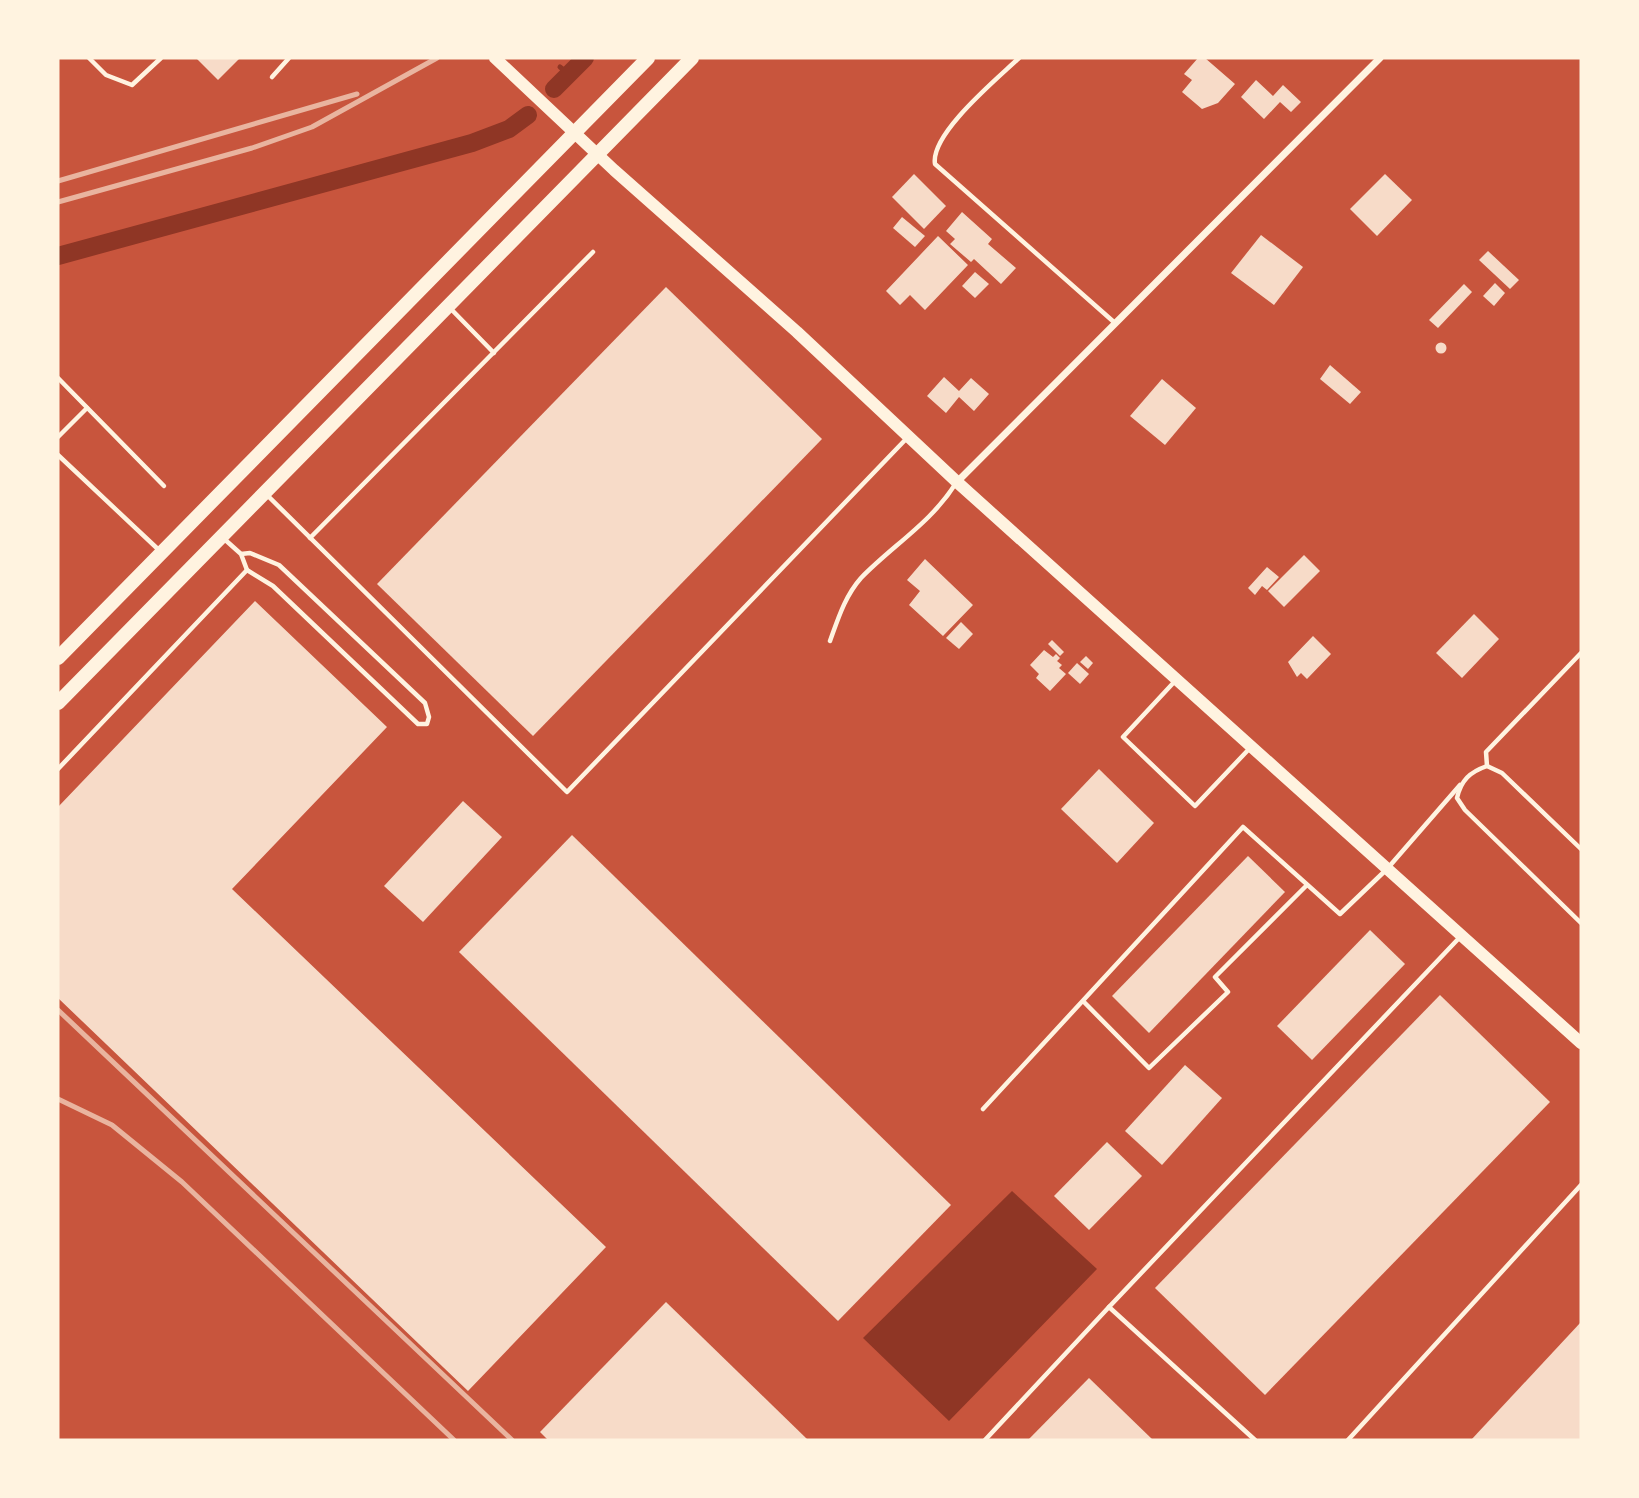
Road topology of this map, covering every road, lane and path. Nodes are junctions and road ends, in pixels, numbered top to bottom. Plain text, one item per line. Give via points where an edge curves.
1 (89, 58) edge
2 (161, 58) edge
3 (289, 58) edge
4 (495, 58) edge
5 (649, 58) edge
6 (692, 58) edge
7 (1019, 58) edge
8 (1380, 58) edge
9 (272, 77) dead end
10 (574, 134) junction
11 (598, 155) junction
12 (593, 252) dead end
13 (449, 307) junction
14 (1115, 324) junction
15 (494, 353) junction
16 (58, 378) edge
17 (87, 408) junction
18 (58, 437) edge
19 (909, 437) junction
20 (58, 455) edge
21 (957, 482) junction
22 (164, 486) dead end
23 (265, 493) junction
24 (222, 537) junction
25 (310, 538) junction
26 (161, 553) junction
27 (241, 554) junction
28 (247, 570) junction
29 (830, 641) dead end
30 (1581, 653) edge
31 (58, 658) edge
32 (1177, 680) junction
33 (58, 703) edge
34 (1250, 747) junction
35 (1487, 766) junction
36 (58, 769) edge
37 (1460, 785) junction
38 (1581, 849) edge
39 (1387, 869) junction
40 (1307, 885) junction
41 (1581, 923) edge
42 (1461, 935) junction
43 (1084, 1002) junction
44 (1581, 1043) edge
45 (983, 1109) dead end
46 (1581, 1185) edge
47 (1110, 1307) junction
48 (985, 1440) edge
49 (1255, 1440) edge
50 (1348, 1440) edge

1 - 2 lane via 106,75 132,85
3 - 9 lane
4 - 10 street
5 - 10 main road
6 - 11 main road
7 - 14 lane via 943,135 935,164
8 - 14 street
10 - 11 street
10 - 26 main road
11 - 13 main road
11 - 19 street
12 - 15 lane
13 - 15 lane
13 - 23 main road
14 - 21 street
15 - 25 lane
16 - 17 lane
17 - 18 lane
17 - 22 lane
19 - 21 street
19 - 25 lane via 567,792
20 - 26 lane
21 - 29 lane via 922,526 861,579 845,601
21 - 32 street
23 - 24 main road
23 - 25 lane
24 - 27 lane
24 - 33 main road
26 - 31 main road
27 - 28 lane
27 - 28 lane via 279,565 425,703 427,724 418,724 273,586
28 - 36 lane
30 - 35 lane via 1486,752
32 - 34 street
32 - 34 lane via 1123,737 1195,806
34 - 39 street
35 - 37 lane
35 - 38 lane via 1503,773
37 - 39 lane
37 - 41 lane via 1457,798 1465,810
39 - 40 lane via 1340,914
39 - 42 street
40 - 43 lane via 1243,828
40 - 43 lane via 1215,977 1228,992 1149,1068
42 - 44 street
42 - 47 lane
43 - 45 lane
46 - 50 lane
47 - 48 lane
47 - 49 lane

